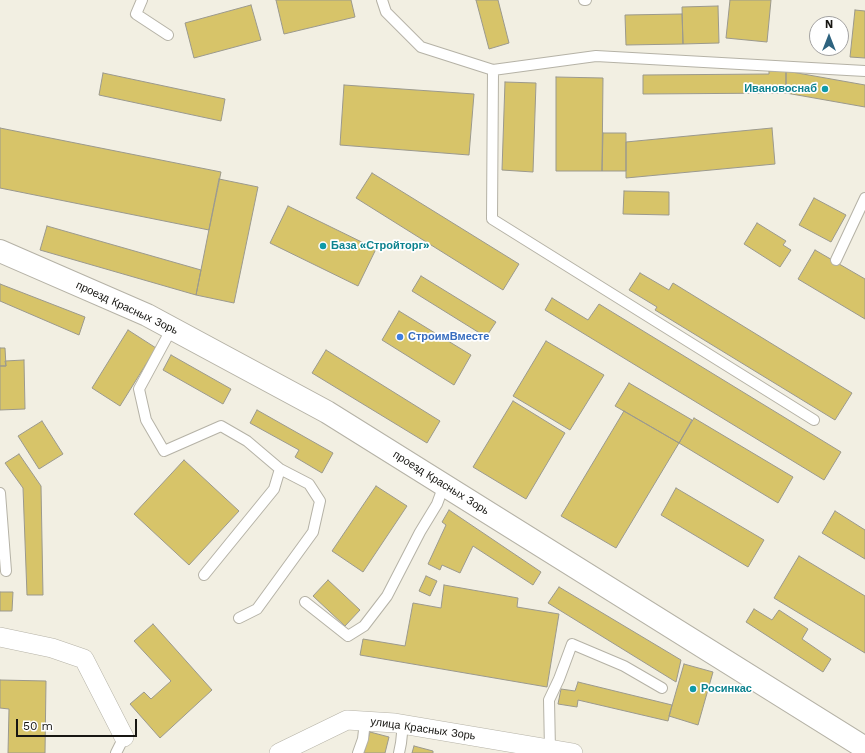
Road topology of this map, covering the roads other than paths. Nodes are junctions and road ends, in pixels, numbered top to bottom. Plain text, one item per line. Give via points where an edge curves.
1 (142, 0) edge
2 (382, 0) edge
3 (168, 35) dead end
4 (493, 70) junction
5 (865, 71) edge
6 (865, 198) edge
7 (0, 251) edge
8 (836, 260) dead end
9 (172, 328) junction
10 (814, 420) dead end
11 (280, 469) junction
12 (444, 485) junction
13 (0, 494) edge
14 (6, 571) dead end
15 (204, 575) dead end
16 (305, 602) dead end
17 (239, 618) dead end
18 (0, 637) edge
19 (662, 688) dead end
20 (365, 721) junction
21 (403, 724) junction
22 (120, 745) edge
23 (865, 748) edge
24 (550, 750) junction
25 (279, 753) edge
26 (358, 753) edge
27 (399, 753) edge
28 (574, 753) edge

1 - 3 lane via 136,14
2 - 4 lane via 386,12 421,47
4 - 5 lane via 596,56
4 - 10 lane via 492,219
6 - 8 lane
7 - 9 street, проезд Красных Зорь
9 - 11 lane via 139,389 146,420 164,451 221,426 247,441
9 - 12 street, проезд Красных Зорь via 327,412
11 - 15 lane via 274,489
11 - 17 lane via 309,484 320,501 313,532 258,609
12 - 16 lane via 437,504 387,596 364,626 348,636
12 - 23 street, проезд Красных Зорь
13 - 14 lane
18 - 22 street via 52,648 84,659
19 - 24 lane via 624,666 572,644 549,700
20 - 21 street, улица Красных Зорь
20 - 25 street, улица Красных Зорь via 347,720
20 - 26 lane via 363,740
21 - 24 street, улица Красных Зорь
21 - 27 lane
24 - 28 street, улица Красных Зорь

